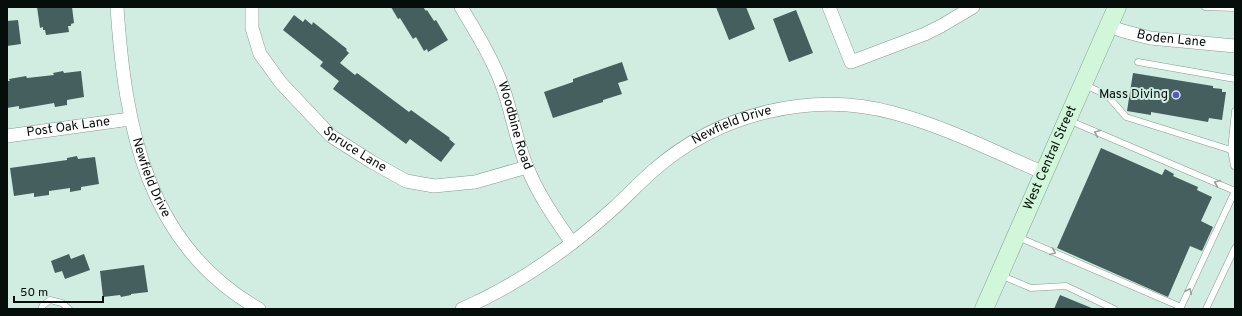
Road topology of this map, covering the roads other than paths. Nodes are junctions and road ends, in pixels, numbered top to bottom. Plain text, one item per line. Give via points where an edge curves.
1 (117, 7) edge
2 (252, 7) edge
3 (461, 7) edge
4 (829, 7) edge
5 (973, 7) edge
6 (1117, 7) edge
7 (1205, 7) edge
8 (1235, 8) edge
9 (1109, 26) junction
10 (1235, 46) edge
11 (1138, 62) dead end
12 (1235, 78) edge
13 (1084, 85) junction
14 (1235, 111) edge
15 (130, 119) junction
16 (1068, 120) junction
17 (7, 136) edge
18 (1231, 150) junction
19 (1235, 166) edge
20 (527, 167) junction
21 (1044, 173) junction
22 (1235, 191) edge
23 (1017, 236) junction
24 (572, 243) junction
25 (1235, 248) edge
26 (1000, 275) junction
27 (1183, 308) edge
28 (41, 309) edge
29 (68, 309) edge
30 (259, 309) edge
31 (462, 309) edge
32 (984, 309) edge
33 (1114, 309) edge
34 (1206, 309) edge

1 - 15 street, Newfield Drive via 121,63
2 - 20 street, Spruce Lane via 252,28 260,54 281,83 331,136 372,162 406,181 434,186 475,182
3 - 20 street, Woodbine Road via 503,86
4 - 5 street via 851,62 925,34
6 - 9 main road, West Central Street
7 - 8 lane
9 - 10 street, Boden Lane via 1150,38
9 - 13 main road, West Central Street
11 - 12 lane
13 - 16 main road, West Central Street
13 - 18 lane via 1106,95 1126,117
14 - 18 lane
15 - 17 street, Post Oak Lane
15 - 30 street, Newfield Drive via 152,187 173,228 200,264 233,292
16 - 21 main road, West Central Street
22 -> 16 lane
18 - 19 lane
20 - 24 street, Woodbine Road via 540,194
21 - 23 main road, West Central Street
21 - 24 street, Newfield Drive via 938,127 894,112 845,104 793,106 739,120 692,142 655,169
27 -> 22 lane
23 - 26 main road, West Central Street
23 -> 27 lane
24 - 31 street, Newfield Drive via 504,289
25 - 34 lane
26 - 32 main road, West Central Street
26 - 33 lane via 1031,288 1066,286
28 - 29 lane via 50,300 62,303

